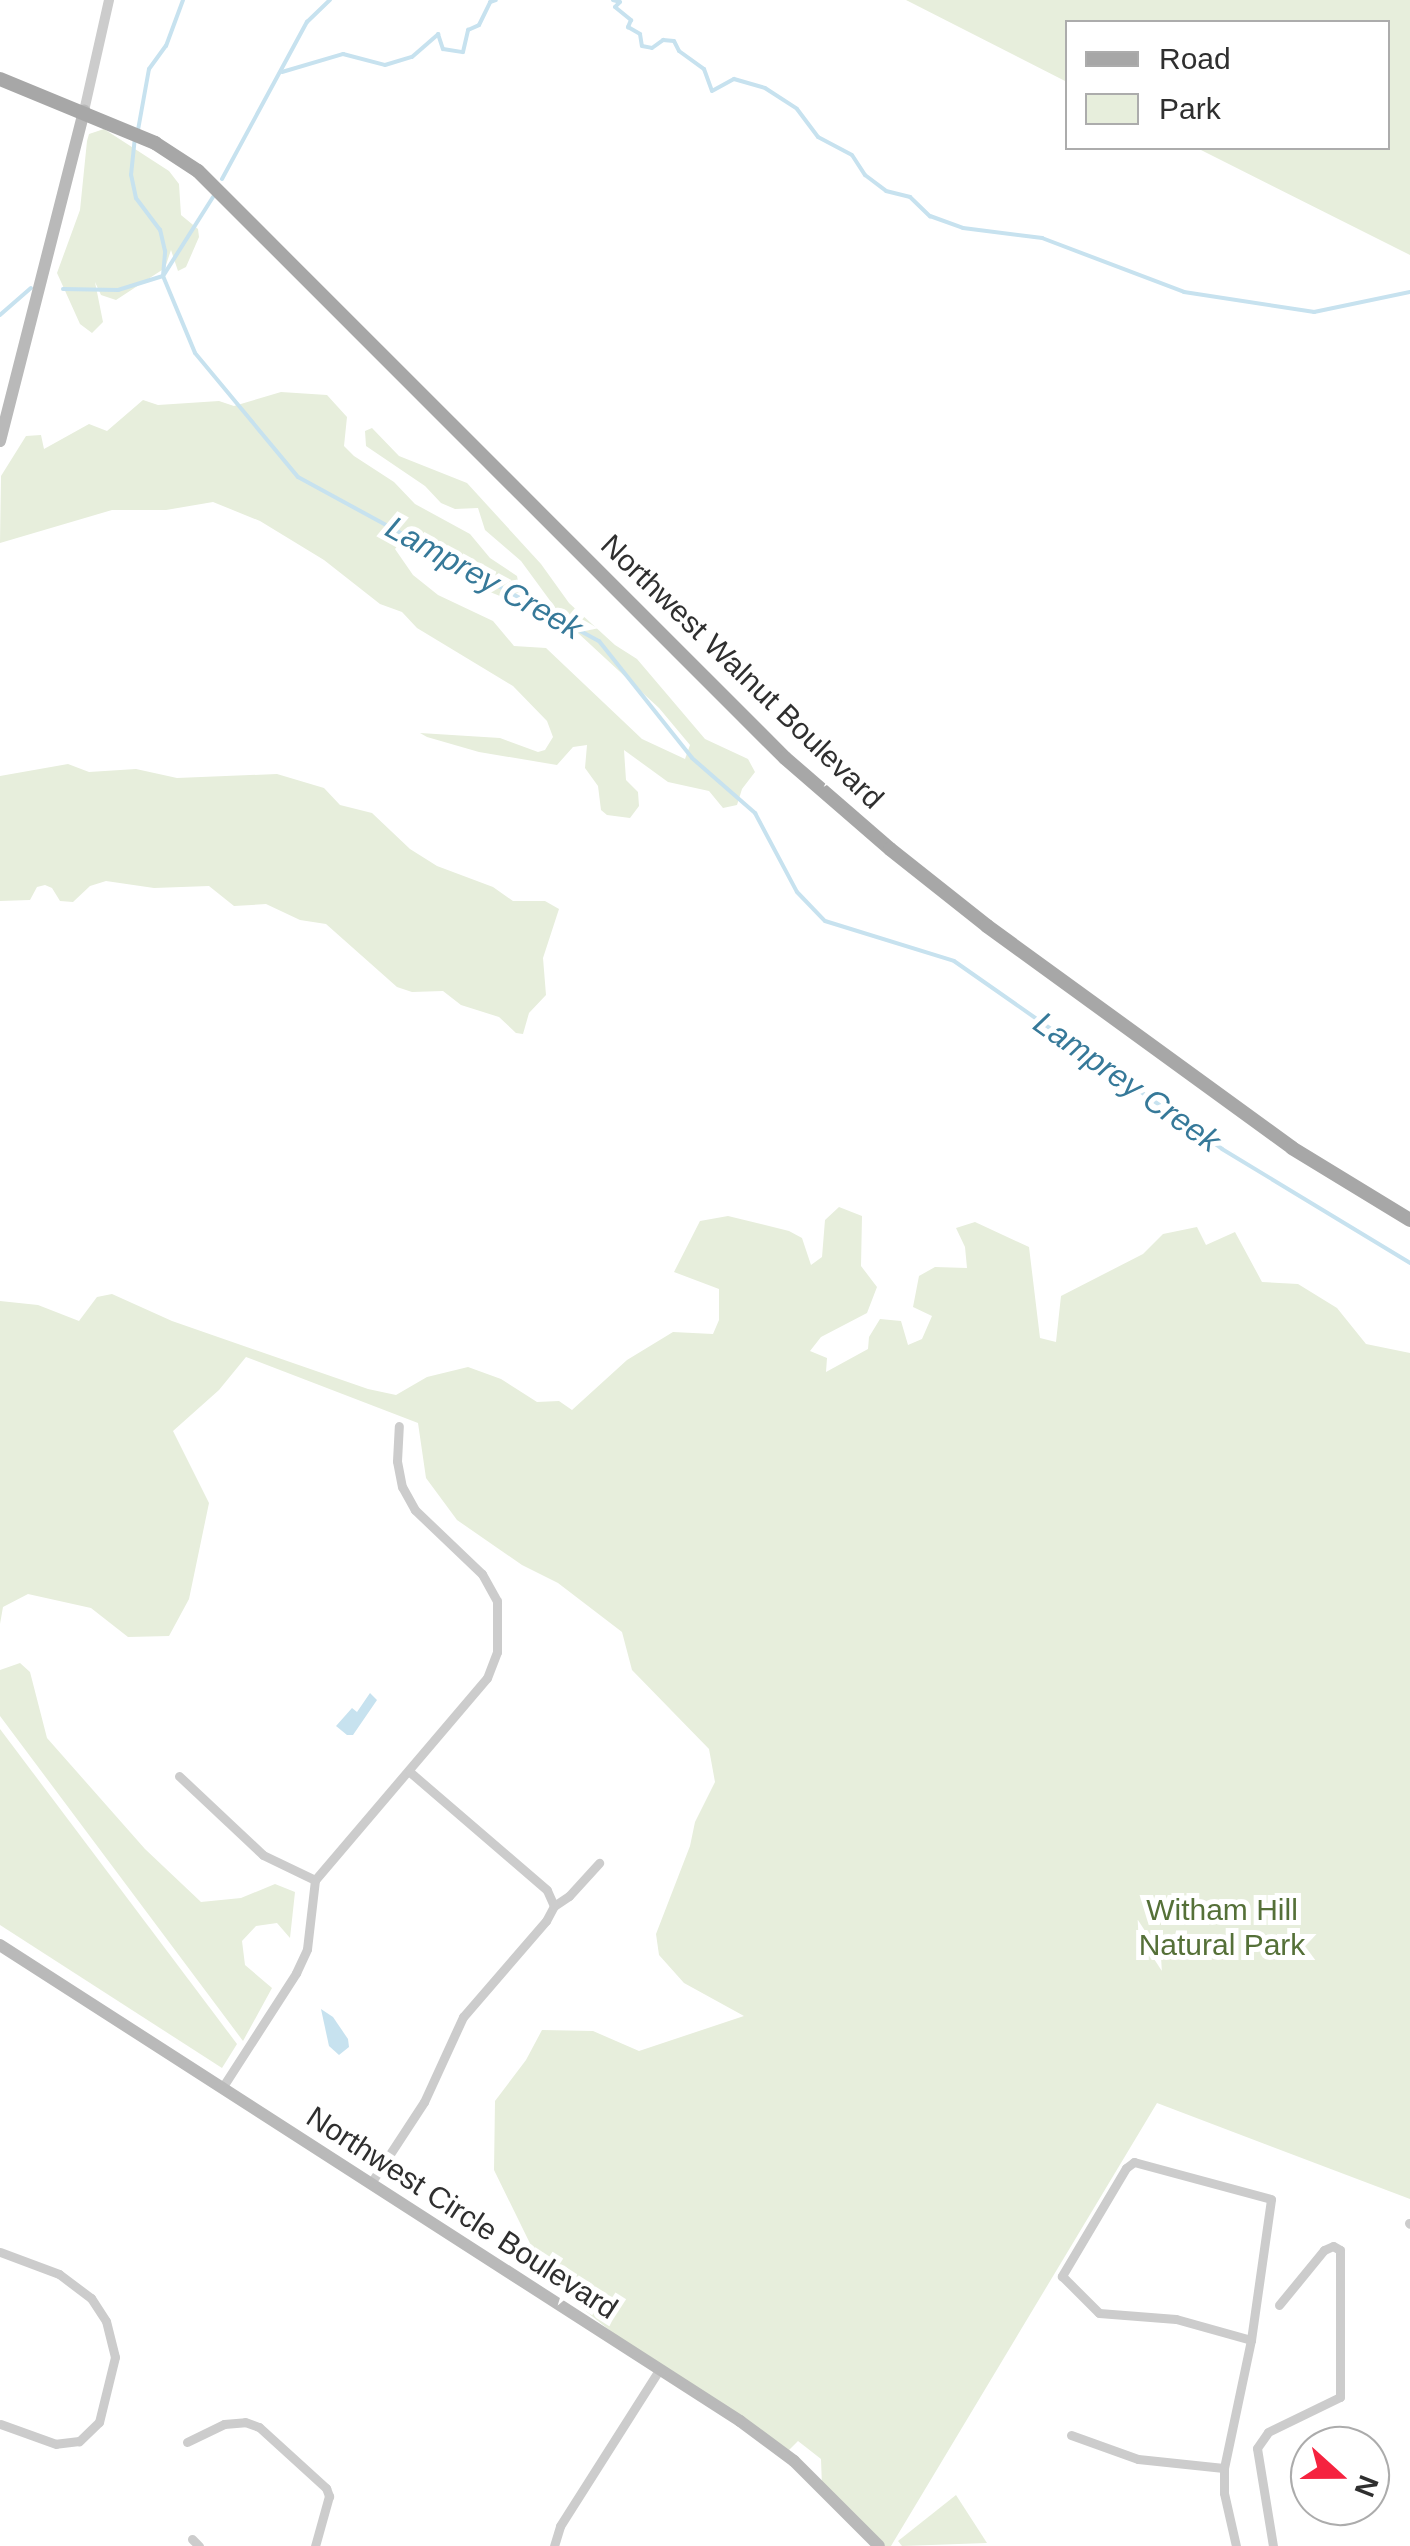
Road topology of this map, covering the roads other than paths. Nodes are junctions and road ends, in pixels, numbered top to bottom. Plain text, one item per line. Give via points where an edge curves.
1 (110, 0) edge
2 (0, 79) edge
3 (84, 111) junction
4 (0, 441) edge
5 (1410, 1220) edge
6 (400, 1426) dead end
7 (410, 1772) junction
8 (179, 1776) dead end
9 (599, 1863) dead end
10 (314, 1880) junction
11 (554, 1906) junction
12 (0, 1946) edge
13 (222, 2088) junction
14 (372, 2183) junction
15 (0, 2252) edge
16 (1278, 2305) dead end
17 (1252, 2340) junction
18 (659, 2370) junction
19 (0, 2424) edge
20 (1070, 2435) dead end
21 (187, 2442) dead end
22 (1224, 2468) junction
23 (316, 2546) edge
24 (554, 2546) edge
25 (879, 2546) edge
26 (1236, 2546) edge
27 (1274, 2546) edge

1 - 3 street
2 - 3 main road, Northwest Walnut Boulevard
3 - 4 main road
3 - 5 main road, Northwest Walnut Boulevard via 156,143 223,193 716,691 890,850 1292,1148
6 - 7 street via 402,1487 415,1510 482,1574 496,1600 498,1625 487,1678
7 - 10 street
7 - 11 street via 547,1890
8 - 10 street via 263,1855
9 - 11 street
10 - 13 street via 307,1949 296,1974
11 - 14 street via 463,2017 424,2102
12 - 13 main road, Northwest Circle Boulevard
13 - 14 main road, Northwest Circle Boulevard
14 - 18 main road, Northwest Circle Boulevard
15 - 19 street via 59,2274 91,2298 106,2321 114,2358 99,2422 80,2441 56,2444
16 - 27 street via 1324,2250 1340,2250 1340,2398 1268,2432 1257,2448
17 - 17 street via 1176,2319 1099,2314 1066,2282 1064,2268 1134,2162 1271,2199
17 - 22 street
18 - 24 street via 560,2526
18 - 25 main road, Northwest Circle Boulevard via 794,2461
20 - 22 street via 1138,2459
21 - 23 street via 224,2424 252,2424 329,2494
22 - 26 street

